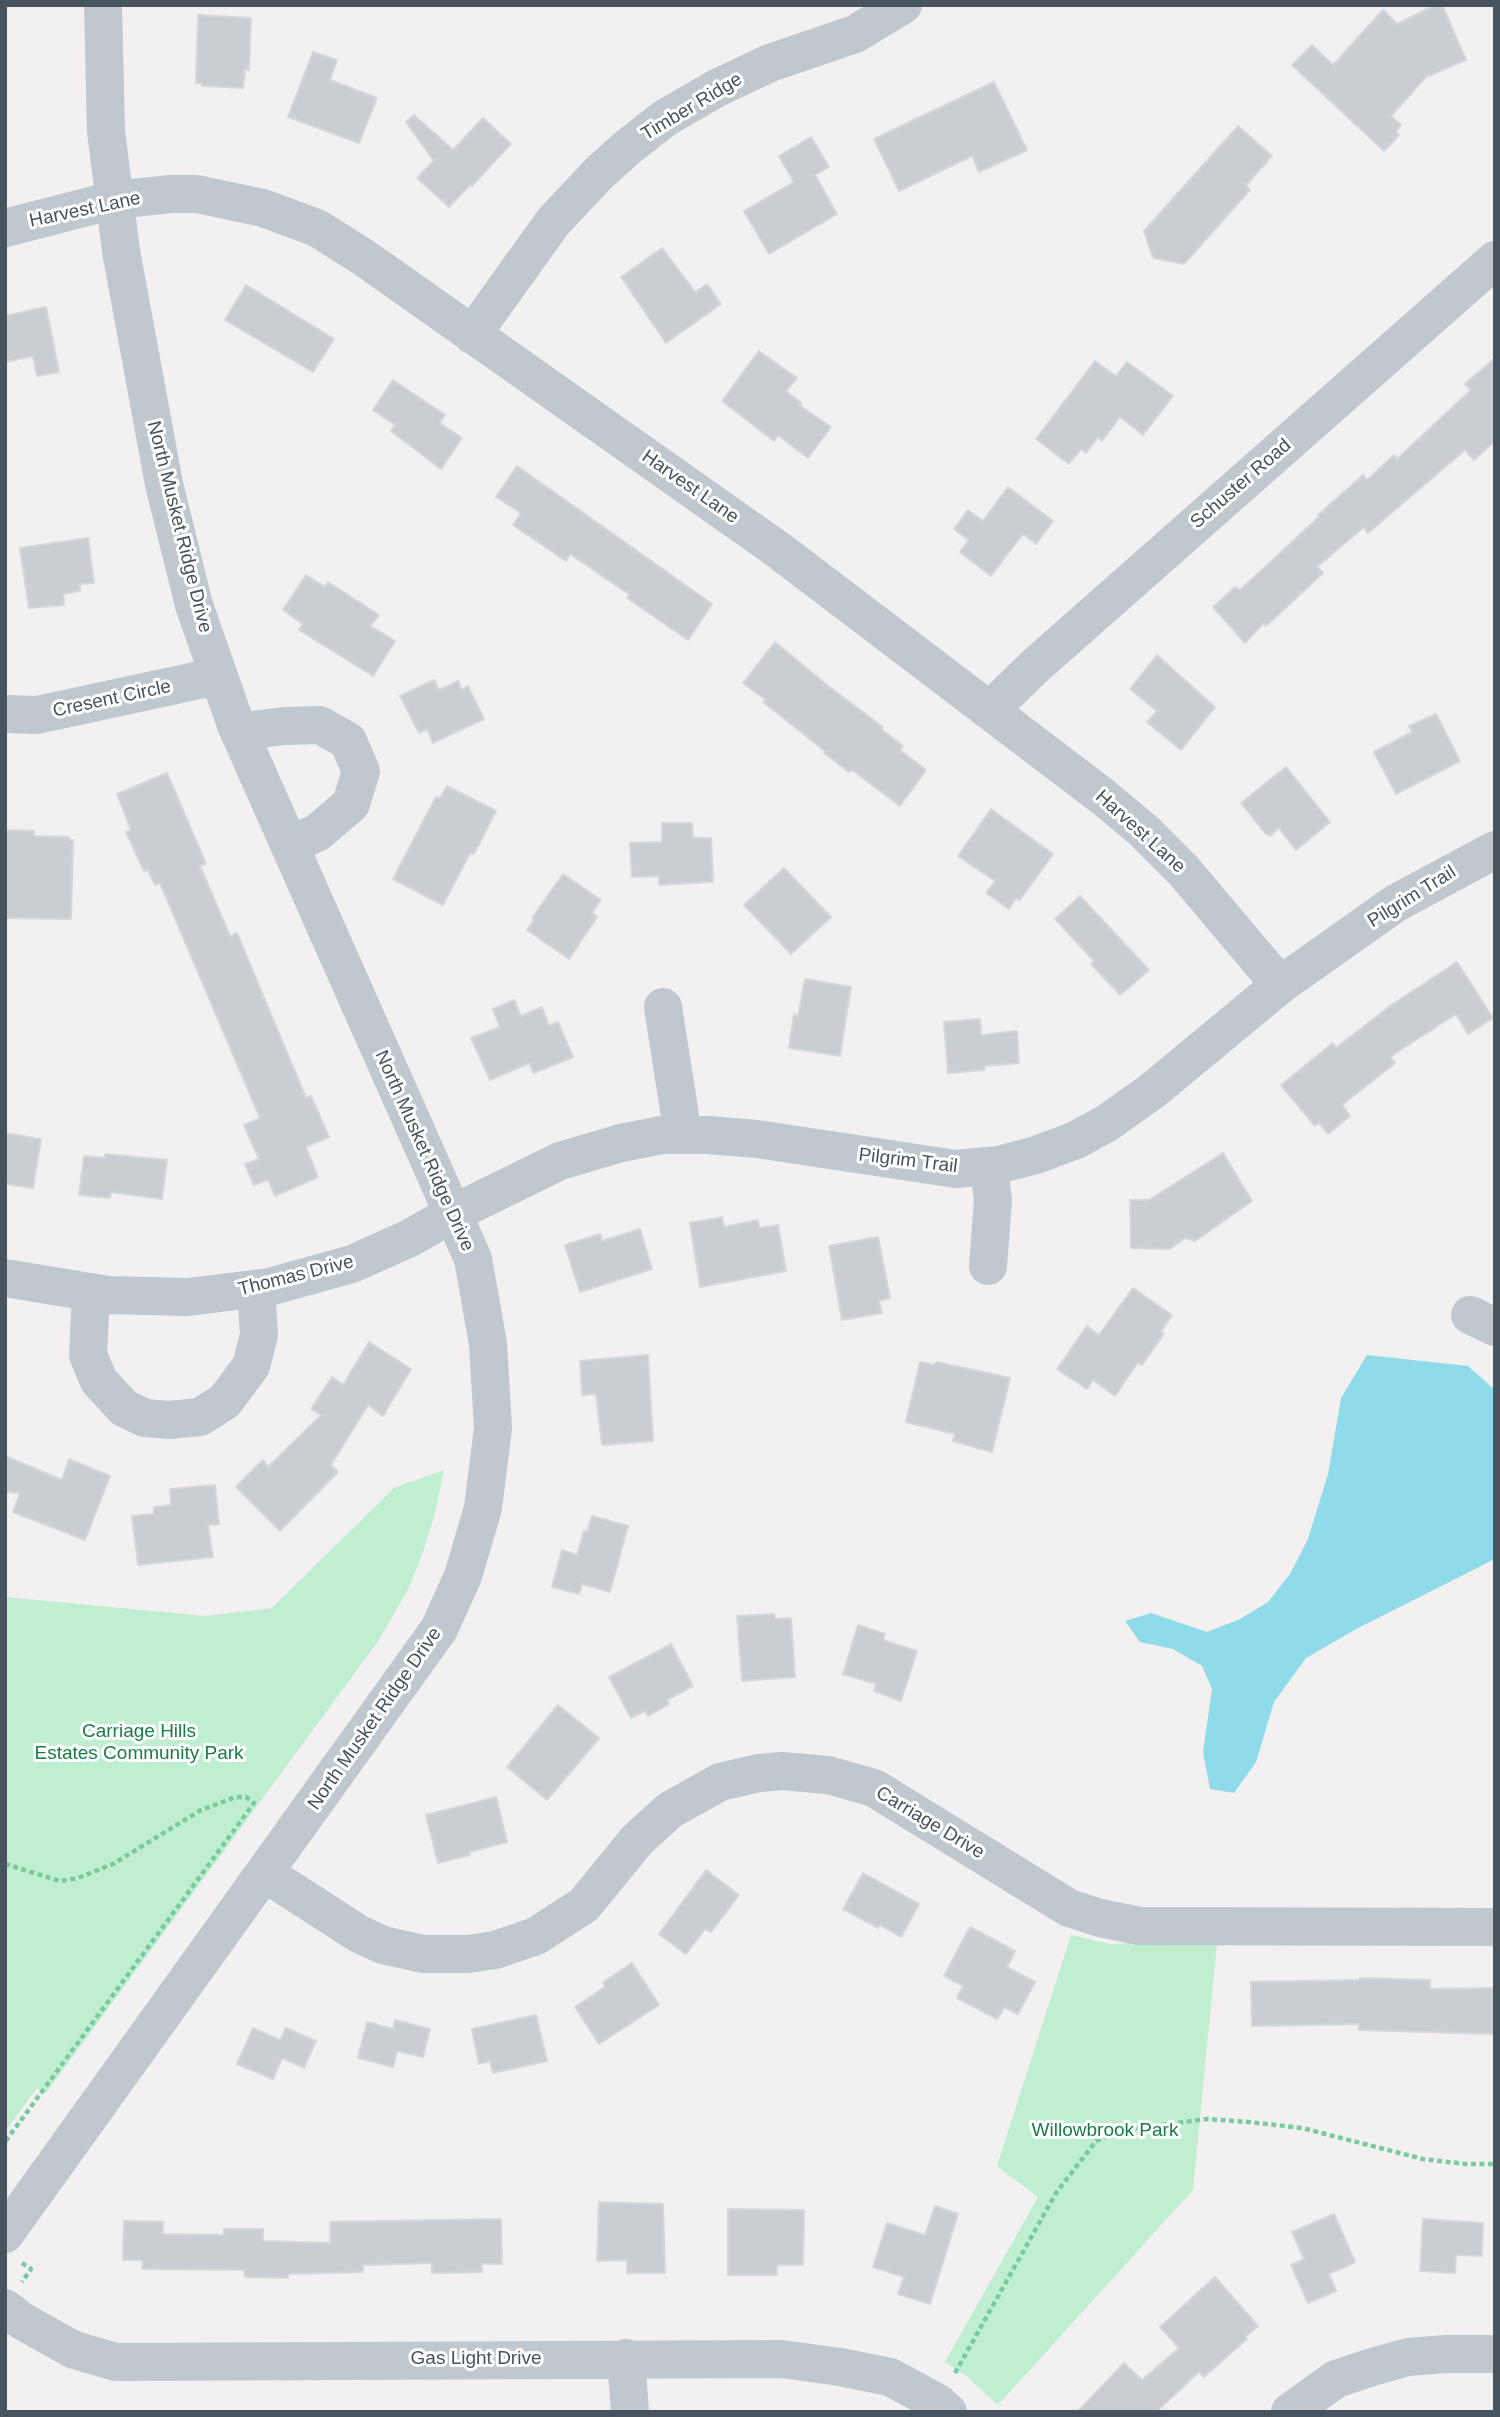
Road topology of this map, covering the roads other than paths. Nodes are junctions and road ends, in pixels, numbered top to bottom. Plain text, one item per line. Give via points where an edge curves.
1 (103, 5) edge
2 (903, 5) edge
3 (114, 200) junction
4 (5, 228) edge
5 (1495, 260) edge
6 (472, 335) junction
7 (218, 676) junction
8 (990, 710) junction
9 (5, 714) edge
10 (236, 724) junction
11 (289, 845) junction
12 (1495, 850) edge
13 (1280, 985) junction
14 (663, 1007) dead end
15 (683, 1135) junction
16 (989, 1167) junction
17 (452, 1214) junction
18 (988, 1266) dead end
19 (5, 1278) edge
20 (256, 1289) junction
21 (91, 1292) junction
22 (266, 1874) junction
23 (1495, 1927) edge
24 (5, 2234) edge
25 (5, 2308) edge
26 (1495, 2354) edge
27 (626, 2358) junction
28 (943, 2407) edge
29 (630, 2412) edge
30 (1290, 2412) edge

1 - 3 street, North Musket Ridge Drive
2 - 6 street, Timber Ridge via 855,34 770,63 665,118 599,173 553,222
3 - 4 street, Harvest Lane
3 - 6 street, Harvest Lane via 197,194 284,214 363,257
3 - 7 street, North Musket Ridge Drive via 164,484 194,606
5 - 8 street, Schuster Road
6 - 8 street, Harvest Lane via 778,549
7 - 9 street, Cresent Circle via 37,715
7 - 10 street, North Musket Ridge Drive
8 - 13 street, Harvest Lane via 1144,831
10 - 11 street, North Musket Ridge Drive
10 - 11 street via 245,731 320,725 348,741 353,751 361,771 351,804 317,833
11 - 17 street, North Musket Ridge Drive
12 - 13 street, Pilgrim Trail via 1396,903
13 - 16 street, Pilgrim Trail via 1107,1123 1066,1144
14 - 15 street
15 - 16 street, Pilgrim Trail via 757,1139 956,1169
15 - 17 street, Pilgrim Trail via 621,1143 560,1161
16 - 18 street via 993,1200
17 - 20 street, Thomas Drive via 352,1264
17 - 22 street, North Musket Ridge Drive via 473,1259 488,1344 493,1428 483,1508 463,1576 439,1629
19 - 21 street, Thomas Drive
20 - 21 street, Thomas Drive via 188,1297
20 - 21 street via 259,1335 251,1366 238,1386 200,1417 169,1420 145,1418 124,1408 99,1381 88,1355
22 - 23 street, Carriage Drive via 383,1945 423,1954 495,1950 536,1936 584,1905 638,1840 670,1810 720,1782 782,1771 828,1775 874,1788 1069,1908 1100,1918 1140,1926
22 - 24 street, North Musket Ridge Drive
25 - 27 street, Gas Light Drive via 75,2350 116,2361
26 - 30 street via 1408,2357 1372,2367 1336,2379
27 - 28 street, Gas Light Drive via 782,2359 840,2367 890,2378
27 - 29 street

